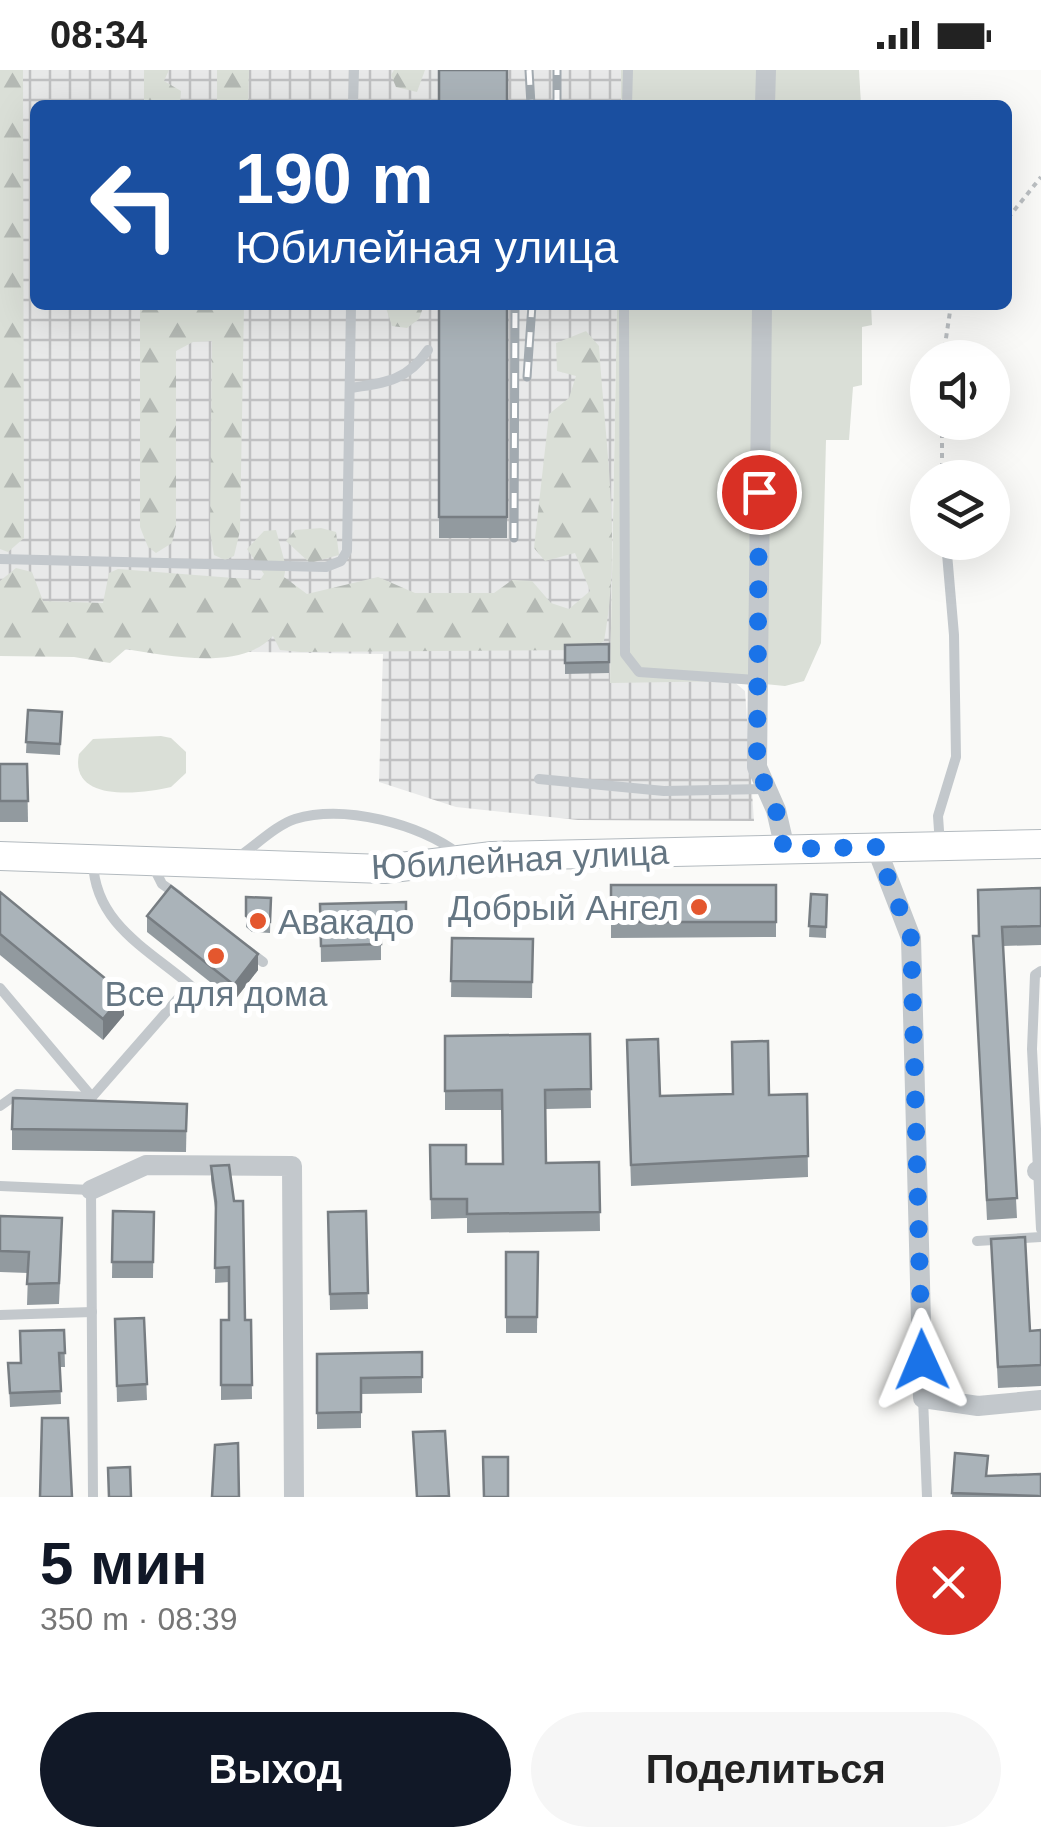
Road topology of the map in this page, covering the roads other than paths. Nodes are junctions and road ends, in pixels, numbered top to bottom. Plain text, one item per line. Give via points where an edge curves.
1 (354, 70) edge
2 (628, 70) edge
3 (766, 70) edge
4 (353, 100) edge
5 (627, 100) edge
6 (766, 100) edge
7 (351, 310) edge
8 (624, 310) edge
9 (762, 310) edge
10 (428, 350) dead end
11 (350, 388) junction
12 (0, 559) edge
13 (948, 560) edge
14 (756, 680) junction
15 (539, 779) dead end
16 (766, 789) junction
17 (1041, 844) edge
18 (940, 846) junction
19 (876, 847) junction
20 (784, 849) junction
21 (0, 856) edge
22 (93, 856) junction
23 (150, 858) junction
24 (466, 859) junction
25 (232, 862) junction
26 (191, 906) edge
27 (234, 940) edge
28 (263, 962) dead end
29 (1041, 970) edge
30 (0, 988) edge
31 (92, 1097) junction
32 (0, 1106) edge
33 (1039, 1171) edge
34 (0, 1186) edge
35 (91, 1190) junction
36 (1041, 1229) edge
37 (1041, 1237) edge
38 (978, 1241) dead end
39 (92, 1312) junction
40 (0, 1315) edge
41 (923, 1398) junction
42 (1041, 1400) edge
43 (93, 1497) edge
44 (294, 1497) edge
45 (927, 1497) edge

1 - 4 lane
2 - 5 lane
3 - 6 street
7 - 11 lane
8 - 14 lane via 625,654 639,672
9 - 14 street
10 - 11 lane via 394,382
11 - 12 lane via 348,551 341,562 175,566
13 - 18 lane via 956,757 938,816
14 - 16 street via 757,766
15 - 16 lane via 664,791
16 - 20 street
17 - 18 street, Юбилейная улица
18 - 19 street, Юбилейная улица
19 - 20 street, Юбилейная улица
19 - 41 street via 911,938
20 - 24 street, Юбилейная улица
21 - 22 street, Юбилейная улица
22 - 23 street, Юбилейная улица
22 - 31 lane via 94,891 106,914 190,985
23 - 25 street, Юбилейная улица
23 - 26 lane via 162,884
24 - 25 street, Юбилейная улица via 384,868
24 - 25 lane via 406,824 330,815 293,819
27 - 28 lane
29 - 33 lane via 1032,1049
30 - 31 lane
31 - 32 lane via 17,1094
33 - 36 lane
34 - 35 lane
35 - 39 lane
35 - 44 street via 146,1164 292,1166
37 - 38 lane
39 - 40 lane
39 - 43 lane
41 - 42 street via 978,1406
41 - 45 lane

